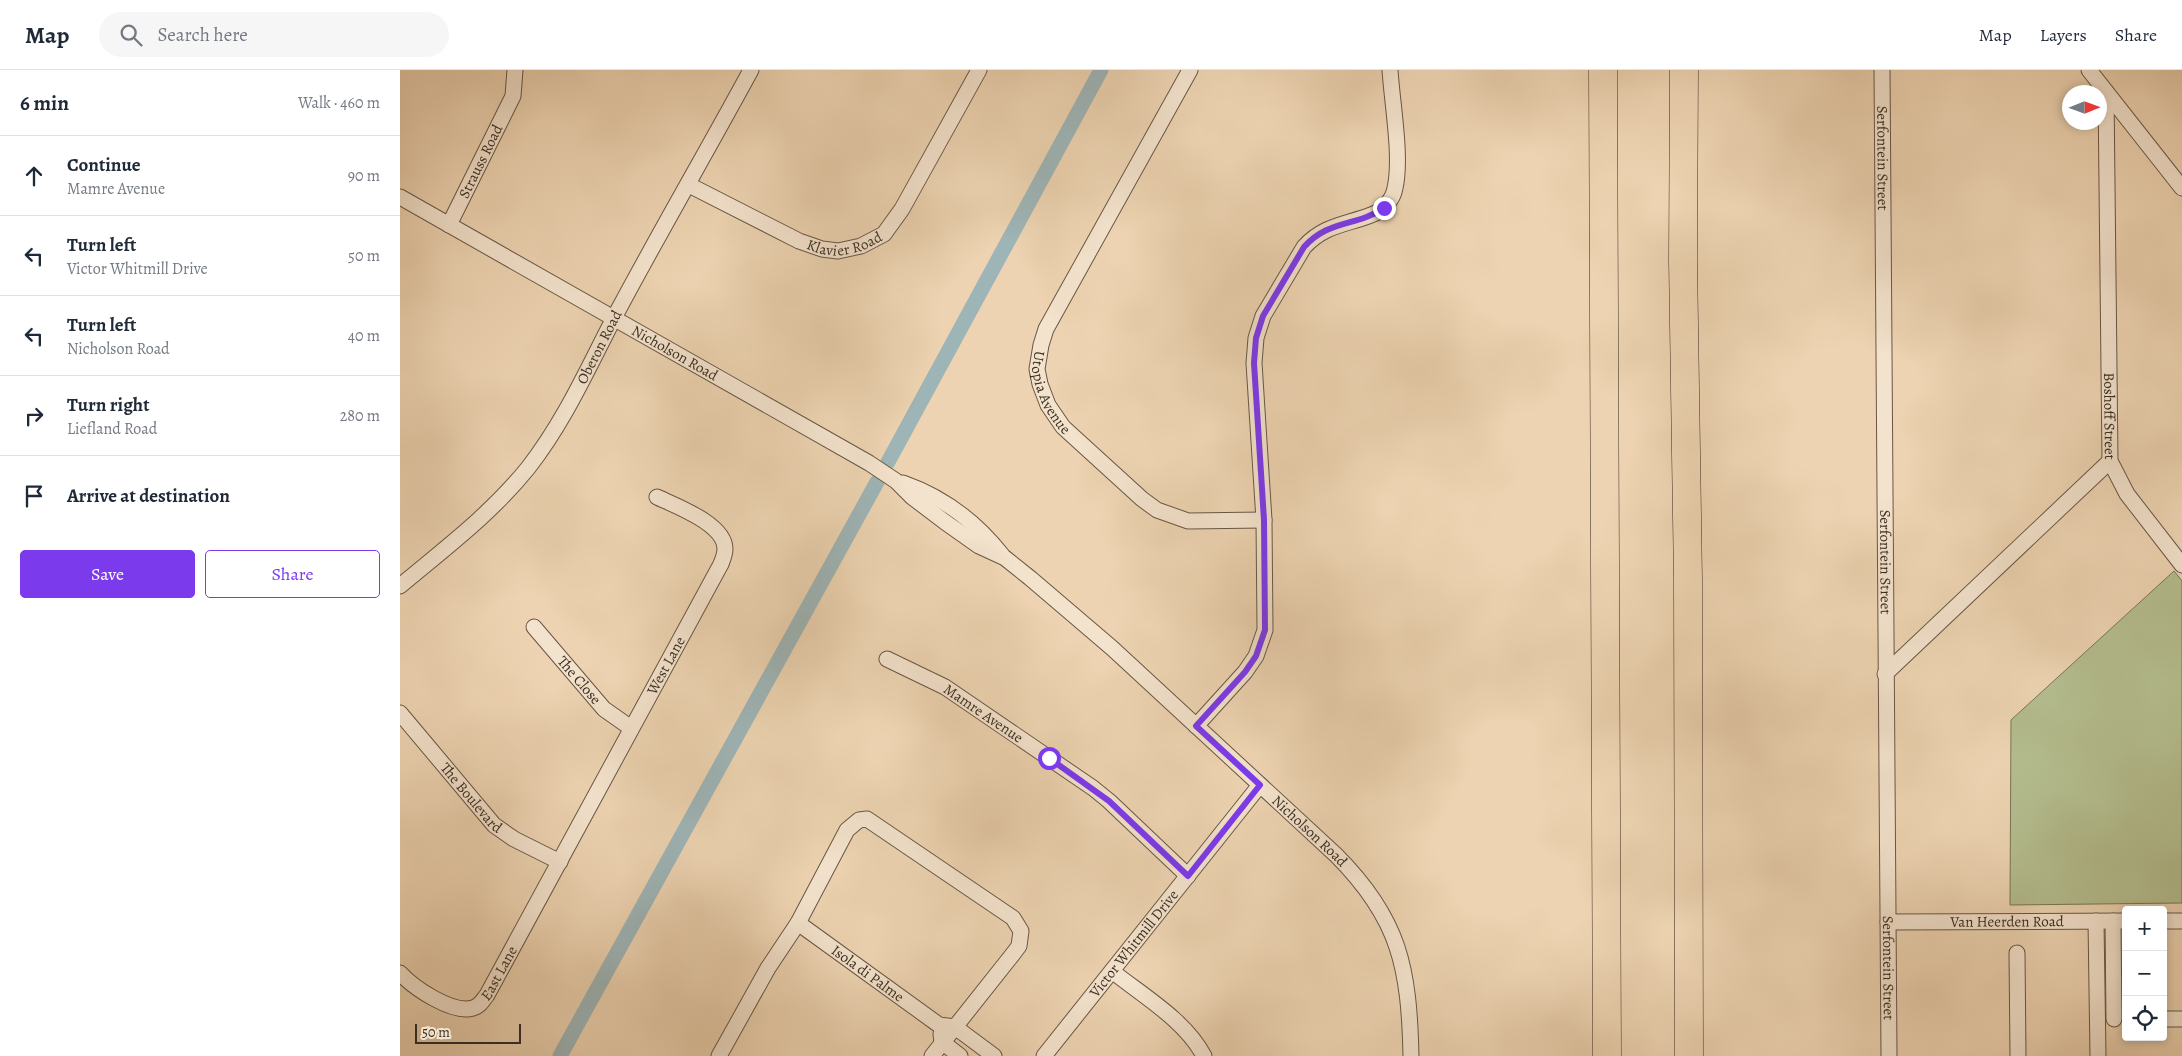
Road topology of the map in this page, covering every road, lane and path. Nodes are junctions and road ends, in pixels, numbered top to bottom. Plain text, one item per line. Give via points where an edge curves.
1 (515, 70) edge
2 (751, 70) edge
3 (979, 70) edge
4 (1190, 70) edge
5 (1390, 70) edge
6 (1586, 70) edge
7 (1603, 70) edge
8 (1684, 70) edge
9 (1703, 70) edge
10 (1882, 70) edge
11 (2089, 70) edge
12 (2101, 85) edge
13 (2107, 93) edge
14 (2106, 130) edge
15 (688, 185) junction
16 (2182, 188) edge
17 (400, 197) edge
18 (449, 225) junction
19 (1604, 305) junction
20 (614, 318) junction
21 (2110, 461) junction
22 (657, 497) dead end
23 (1264, 520) junction
24 (2182, 565) edge
25 (1688, 580) junction
26 (400, 586) edge
27 (534, 627) dead end
28 (887, 659) dead end
29 (1885, 674) junction
30 (400, 713) edge
31 (1196, 726) junction
32 (631, 728) junction
33 (1260, 785) junction
34 (560, 862) junction
35 (1188, 876) junction
36 (2096, 921) junction
37 (2119, 921) edge
38 (2167, 921) edge
39 (2182, 921) edge
40 (798, 922) junction
41 (1888, 922) junction
42 (2017, 953) dead end
43 (1112, 971) junction
44 (400, 973) edge
45 (2098, 1019) junction
46 (2120, 1019) edge
47 (2167, 1019) edge
48 (2182, 1020) edge
49 (939, 1025) junction
50 (954, 1027) junction
51 (942, 1042) junction
52 (719, 1056) edge
53 (932, 1056) edge
54 (960, 1056) edge
55 (994, 1056) edge
56 (1044, 1056) edge
57 (1204, 1056) edge
58 (1411, 1056) edge
59 (1607, 1056) edge
60 (1689, 1056) edge
61 (1888, 1056) edge
62 (2018, 1056) edge
63 (2098, 1056) edge

1 - 18 street, Strauss Road via 513,96
2 - 15 street, Oberon Road
3 - 15 street, Klavier Road via 902,209 884,234 868,244 838,251 822,249 799,241
4 - 23 street, Utopia Avenue via 1046,329 1038,369 1040,384 1048,405 1063,426 1156,510 1188,521
5 - 23 street via 1397,168 1390,201 1374,214 1336,225 1312,237 1263,316 1256,338 1254,363
6 - 19 highway
7 - 19 highway
8 - 25 highway
9 - 25 highway via 1696,522 1695,551
10 - 29 street, Serfontein Street
11 - 12 street
13 - 16 street
14 - 21 street, Boshoff Street
15 - 20 street, Oberon Road
17 - 18 street, Nicholson Road
18 - 20 street, Nicholson Road
19 - 59 highway
20 - 26 street, Oberon Road via 566,413 527,469 474,524
20 - 31 street, Nicholson Road via 896,481 928,494 972,522 987,535 1004,558 1079,619
21 - 24 street via 2127,494
21 - 29 street, Boshoff Street
22 - 32 street, West Lane via 718,531 725,549 721,564
23 - 31 street via 1266,610 1262,643 1245,672
25 - 60 highway
27 - 32 street, The Close via 604,709
28 - 35 street, Mamre Avenue via 944,687 1092,788
29 - 41 street, Serfontein Street
30 - 34 street, The Boulevard via 494,825
31 - 33 street, Nicholson Road
32 - 34 street, West Lane
33 - 35 street, Victor Whitmill Drive
33 - 58 street, Nicholson Road via 1355,874 1380,908 1404,964 1409,996
34 - 44 street, East Lane via 478,1006 472,1009 451,1007
35 - 43 street, Victor Whitmill Drive
36 - 37 street, Van Heerden Road
36 - 41 street, Van Heerden Road
36 - 45 street
37 - 46 street
38 - 39 street
40 - 49 street, Isola di Palme
40 - 50 street via 847,830 859,820 867,819 874,823 1013,918 1021,931 1022,937 1013,954
40 - 52 street
41 - 61 street, Serfontein Street
42 - 62 street
43 - 56 street, Victor Whitmill Drive
43 - 57 street via 1187,1032
45 - 46 street
45 - 63 street
47 - 48 street
49 - 50 street, Isola di Palme
49 - 51 street
50 - 51 street
50 - 55 street, Isola di Palme
51 - 53 street
51 - 54 street

